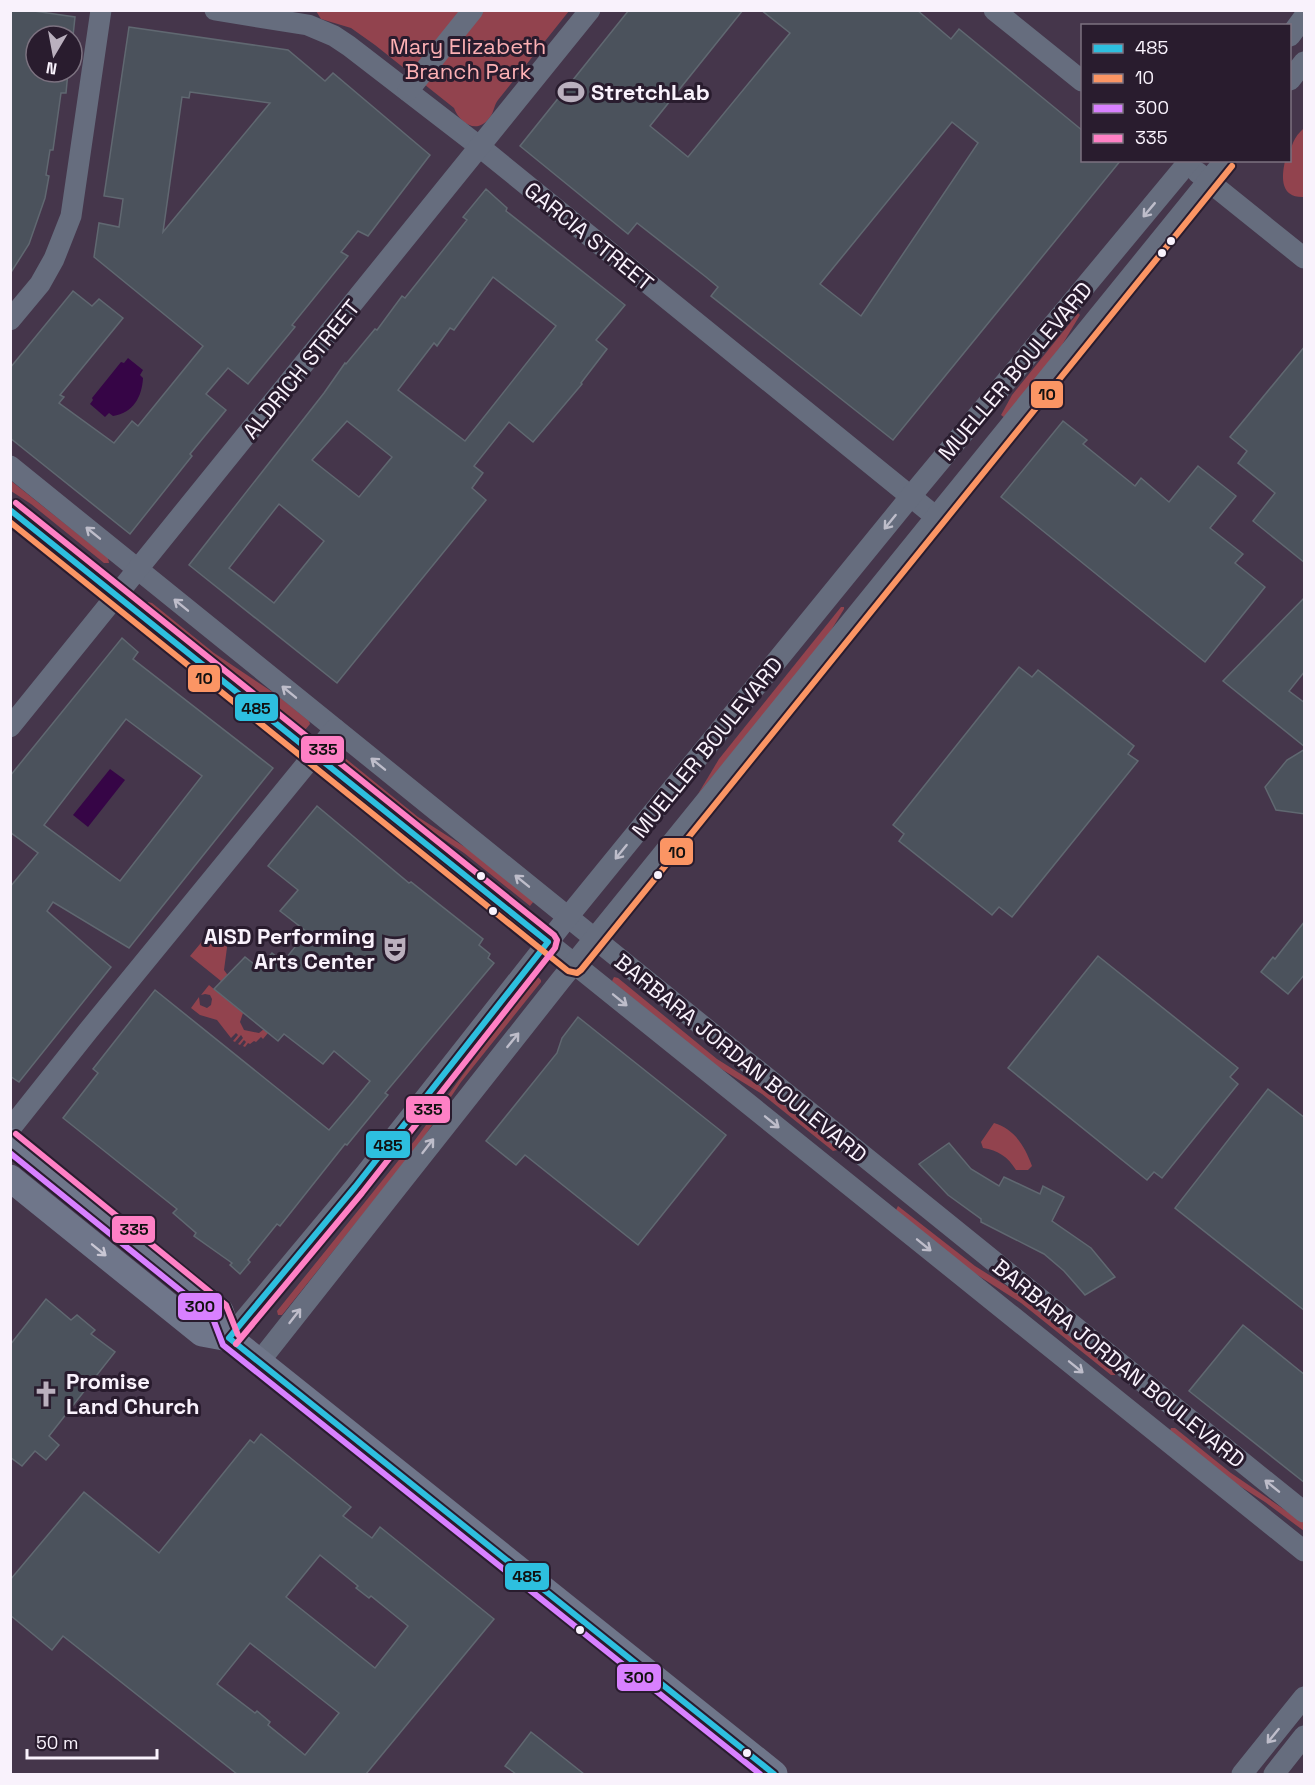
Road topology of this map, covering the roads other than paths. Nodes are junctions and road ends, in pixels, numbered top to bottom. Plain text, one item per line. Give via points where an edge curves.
1 (101, 10) edge
2 (215, 10) edge
3 (473, 10) edge
4 (590, 10) edge
5 (994, 10) edge
6 (302, 17) edge
7 (1305, 17) edge
8 (1291, 35) edge
9 (1305, 62) edge
10 (1081, 79) edge
11 (1291, 79) edge
12 (408, 92) junction
13 (480, 147) junction
14 (1186, 162) edge
15 (1223, 162) edge
16 (1208, 181) junction
17 (1305, 258) edge
18 (10, 320) edge
19 (10, 466) edge
20 (911, 496) junction
21 (10, 510) edge
22 (936, 517) junction
23 (138, 570) junction
24 (116, 595) junction
25 (10, 727) edge
26 (335, 729) junction
27 (314, 755) junction
28 (567, 918) junction
29 (594, 939) junction
30 (548, 942) junction
31 (574, 964) junction
32 (10, 1129) edge
33 (10, 1141) edge
34 (10, 1178) edge
35 (229, 1338) junction
36 (259, 1362) junction
37 (1305, 1512) edge
38 (1305, 1551) edge
39 (1305, 1697) edge
40 (1305, 1736) edge
41 (774, 1774) edge
42 (1242, 1774) edge
43 (1274, 1774) edge

1 - 18 street via 71,216 40,284
2 - 6 street, GARCIA STREET
3 - 12 street
4 - 13 street, ALDRICH STREET
5 - 10 street
6 - 12 street, GARCIA STREET via 349,46
7 - 8 street
9 - 11 street
12 - 13 street, GARCIA STREET
13 - 20 street, GARCIA STREET
13 - 23 street, ALDRICH STREET
14 - 16 street
14 -> 20 street, MUELLER BOULEVARD
15 - 16 street, MUELLER BOULEVARD
16 - 17 street
16 - 22 street, MUELLER BOULEVARD
23 -> 19 street, BARBARA JORDAN BOULEVARD
20 - 22 street, GARCIA STREET
20 -> 28 street, MUELLER BOULEVARD
21 - 24 street, BARBARA JORDAN BOULEVARD
22 - 29 street, MUELLER BOULEVARD
23 - 24 street, ALDRICH STREET
26 -> 23 street, BARBARA JORDAN BOULEVARD
24 - 25 street, ALDRICH STREET
24 - 27 street, BARBARA JORDAN BOULEVARD
26 - 27 street
28 -> 26 street, BARBARA JORDAN BOULEVARD
27 - 30 street, BARBARA JORDAN BOULEVARD
27 - 32 street
28 - 29 street, BARBARA JORDAN BOULEVARD
28 - 30 street, MUELLER BOULEVARD
29 - 31 street, MUELLER BOULEVARD
37 -> 29 street, BARBARA JORDAN BOULEVARD
30 - 31 street, BARBARA JORDAN BOULEVARD
30 - 35 street, MUELLER BOULEVARD via 355,1187
36 -> 31 street, MUELLER BOULEVARD
31 -> 38 street, BARBARA JORDAN BOULEVARD
33 - 35 main road via 220,1311
34 -> 35 main road via 202,1334
35 - 36 main road
36 - 41 main road
39 -> 42 street
40 - 43 street

